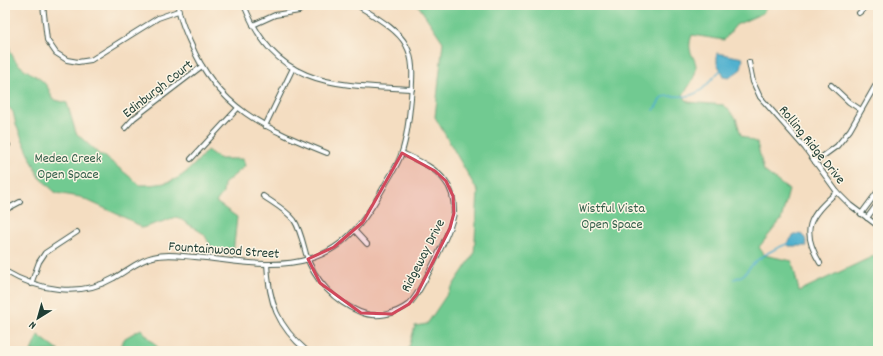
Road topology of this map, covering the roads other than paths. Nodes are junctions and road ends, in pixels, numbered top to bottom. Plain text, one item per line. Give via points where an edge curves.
1 (43, 5) edge
2 (178, 5) edge
3 (244, 5) edge
4 (357, 5) edge
5 (869, 5) edge
6 (178, 11) junction
7 (299, 11) dead end
8 (859, 13) dead end
9 (253, 25) junction
10 (750, 62) dead end
11 (202, 66) junction
12 (293, 68) junction
13 (878, 81) edge
14 (831, 85) dead end
15 (412, 89) junction
16 (238, 108) junction
17 (861, 110) junction
18 (265, 126) junction
19 (125, 128) dead end
20 (327, 153) dead end
21 (402, 153) junction
22 (191, 159) dead end
23 (815, 162) junction
24 (878, 191) edge
25 (837, 192) junction
26 (263, 196) dead end
27 (20, 202) dead end
28 (878, 203) edge
29 (5, 210) edge
30 (861, 214) junction
31 (867, 218) junction
32 (878, 226) edge
33 (77, 232) dead end
34 (355, 232) junction
35 (367, 244) dead end
36 (308, 259) junction
37 (267, 264) junction
38 (820, 264) dead end
39 (5, 270) edge
40 (30, 284) junction
41 (307, 351) edge

1 - 6 street via 48,40 56,52 67,60 78,62 91,60 158,18
2 - 6 street
3 - 9 street
4 - 15 street, Fountainwood Street via 389,27 406,44 412,67
5 - 8 street
6 - 11 street
7 - 9 street via 276,15
9 - 12 street via 278,58
10 - 23 street, Rolling Ridge Drive via 752,82 756,91
11 - 16 street via 217,87
11 - 19 street, Edinburgh Court via 134,118
12 - 15 street via 316,80 342,85
12 - 18 street
13 - 17 street
14 - 17 street
15 - 21 street, Fountainwood Street via 408,131
16 - 18 street
16 - 22 street
17 - 23 street via 837,146
18 - 20 street
21 - 34 street, Fountainwood Street via 371,211
21 - 36 street, Ridgeway Drive via 435,171 446,181 453,196 454,213 444,242 417,294 409,304 392,314 361,313 320,283
23 - 25 street, Rolling Ridge Drive
24 - 30 street
25 - 30 street, Rolling Ridge Drive
25 - 38 street via 818,209 808,229 810,245
26 - 36 street, Ridgeway Drive via 294,221
27 - 29 street
28 - 31 street
30 - 31 street, Rolling Ridge Drive
31 - 32 street, Rolling Ridge Drive
33 - 40 street via 45,253
34 - 35 street
34 - 36 street, Fountainwood Street via 330,250
36 - 37 street, Fountainwood Street
37 - 40 street, Fountainwood Street via 170,255 153,257 113,279 90,287 59,290
37 - 41 street via 268,289 274,309 295,341
39 - 40 street, Fountainwood Street

